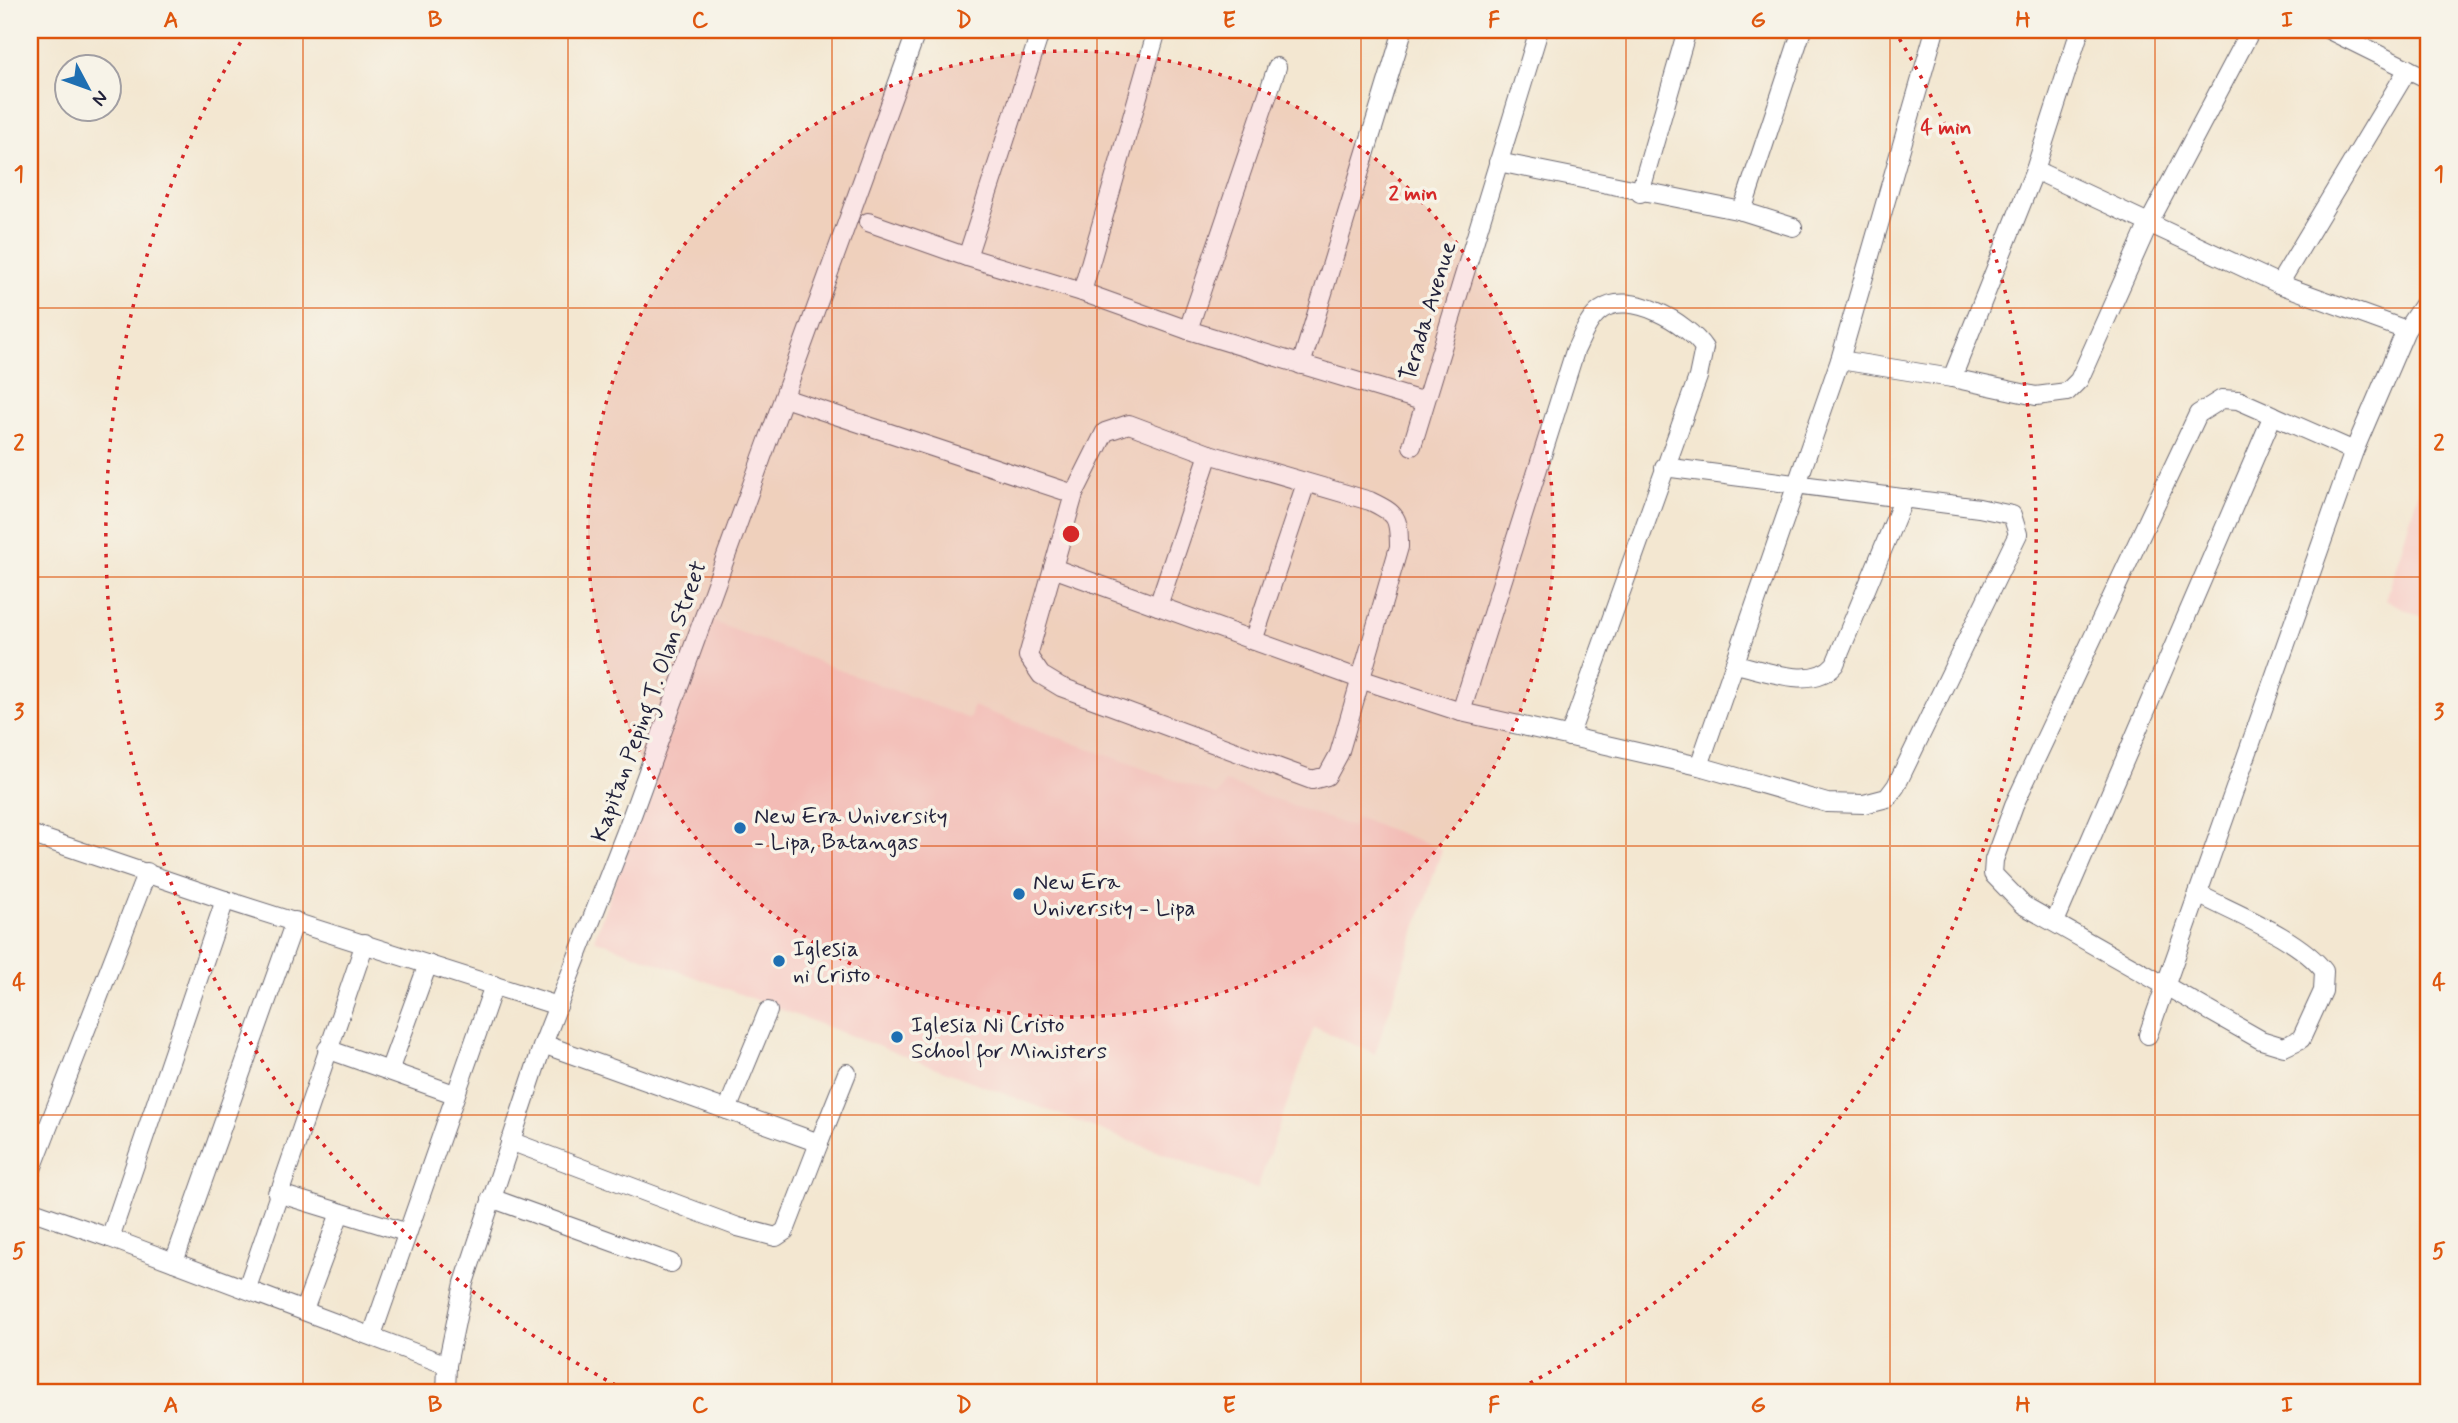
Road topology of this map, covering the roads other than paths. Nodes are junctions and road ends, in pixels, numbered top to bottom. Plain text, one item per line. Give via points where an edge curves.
1 (917, 30) edge
2 (1041, 30) edge
3 (1157, 30) edge
4 (1403, 30) edge
5 (1539, 30) edge
6 (1687, 30) edge
7 (1802, 30) edge
8 (1935, 30) edge
9 (2080, 30) edge
10 (2251, 30) edge
11 (2329, 30) edge
12 (1277, 67) dead end
13 (2408, 69) junction
14 (2428, 79) edge
15 (1498, 162) junction
16 (2035, 170) junction
17 (1640, 193) junction
18 (1742, 211) junction
19 (868, 222) dead end
20 (2150, 223) junction
21 (1793, 227) dead end
22 (967, 257) junction
23 (2279, 284) junction
24 (1082, 292) junction
25 (2428, 296) edge
26 (1188, 330) junction
27 (2406, 330) junction
28 (1840, 360) junction
29 (1301, 365) junction
30 (1952, 378) junction
31 (784, 398) junction
32 (1426, 402) junction
33 (2273, 415) junction
34 (1412, 446) dead end
35 (2354, 451) junction
36 (1209, 454) junction
37 (1664, 467) junction
38 (1306, 483) junction
39 (1797, 485) junction
40 (1074, 494) junction
41 (1904, 498) junction
42 (1053, 568) junction
43 (1158, 606) junction
44 (1253, 641) junction
45 (1735, 664) junction
46 (1360, 679) junction
47 (1461, 712) junction
48 (1569, 737) junction
49 (1699, 766) junction
50 (30, 834) edge
51 (147, 872) junction
52 (2198, 894) junction
53 (225, 900) junction
54 (295, 921) junction
55 (2055, 922) junction
56 (365, 943) junction
57 (428, 964) junction
58 (494, 985) junction
59 (2167, 985) junction
60 (558, 1006) junction
61 (768, 1010) dead end
62 (2148, 1035) dead end
63 (543, 1044) junction
64 (327, 1049) junction
65 (389, 1071) junction
66 (847, 1073) dead end
67 (454, 1094) junction
68 (727, 1110) junction
69 (510, 1141) junction
70 (819, 1143) junction
71 (30, 1174) edge
72 (277, 1193) junction
73 (491, 1198) junction
74 (30, 1210) edge
75 (340, 1213) junction
76 (405, 1232) junction
77 (110, 1238) junction
78 (174, 1262) junction
79 (671, 1263) dead end
80 (247, 1288) junction
81 (304, 1310) junction
82 (372, 1335) junction
83 (447, 1365) junction
84 (446, 1393) edge

1 - 31 street, Kapitan Peping T. Olan Street
2 - 22 street
3 - 24 street
4 - 29 street
5 - 15 street, Terada Avenue
6 - 17 street
7 - 18 street
8 - 28 street
9 - 16 street
10 - 20 street
11 - 13 street
12 - 26 street
13 - 14 street
13 - 23 street
15 - 17 street
15 - 32 street, Terada Avenue
16 - 20 street
16 - 30 street
17 - 18 street
18 - 21 street
19 - 22 street
20 - 23 street
20 - 30 street via 2079,380 2067,391 2036,396
22 - 24 street
23 - 27 street
24 - 26 street
25 - 27 street
26 - 29 street
27 - 35 street
28 - 30 street
28 - 39 street
29 - 32 street
31 - 40 street
31 - 60 street, Kapitan Peping T. Olan Street via 628,829
32 - 34 street, Terada Avenue
33 - 35 street
33 - 55 street
33 - 55 street via 2238,400 2222,399 2198,414 2014,805 1993,874 2023,905
35 - 52 street
36 - 38 street
36 - 40 street via 1129,424 1118,426 1105,432
36 - 43 street
37 - 39 street
37 - 47 street via 1698,377 1704,348 1694,333 1670,318 1624,302 1601,309 1575,351
37 - 48 street
38 - 44 street
38 - 46 street via 1370,501 1392,512 1399,526 1399,547
39 - 41 street
39 - 45 street
40 - 42 street
41 - 45 street via 1835,664 1826,674 1809,678
41 - 49 street via 2012,515 2018,534 1887,798 1864,804 1827,803
42 - 43 street
42 - 46 street via 1028,656 1041,676 1312,780 1327,776 1339,754
43 - 44 street
44 - 46 street
45 - 49 street
46 - 47 street
47 - 48 street
48 - 49 street
50 - 51 street
51 - 53 street
51 - 71 street
52 - 59 street
52 - 59 street via 2314,958 2324,971 2323,991 2301,1039 2284,1046 2260,1040
53 - 54 street
53 - 77 street
54 - 56 street
54 - 78 street
55 - 59 street
56 - 57 street
56 - 64 street
57 - 58 street
57 - 65 street
58 - 60 street
58 - 67 street
59 - 62 street
60 - 63 street, Kapitan Peping T. Olan Street
61 - 68 street
63 - 68 street
63 - 69 street, Kapitan Peping T. Olan Street
64 - 65 street
64 - 72 street
65 - 67 street
66 - 70 street
67 - 76 street
68 - 70 street
69 - 70 street via 776,1237 785,1231
69 - 73 street, Kapitan Peping T. Olan Street
72 - 75 street
72 - 80 street
73 - 79 street
73 - 83 street, Kapitan Peping T. Olan Street via 464,1283
74 - 77 street
75 - 76 street
75 - 81 street
76 - 82 street
77 - 78 street
78 - 80 street
80 - 81 street
81 - 82 street
82 - 83 street
83 - 84 street, Kapitan Peping T. Olan Street

